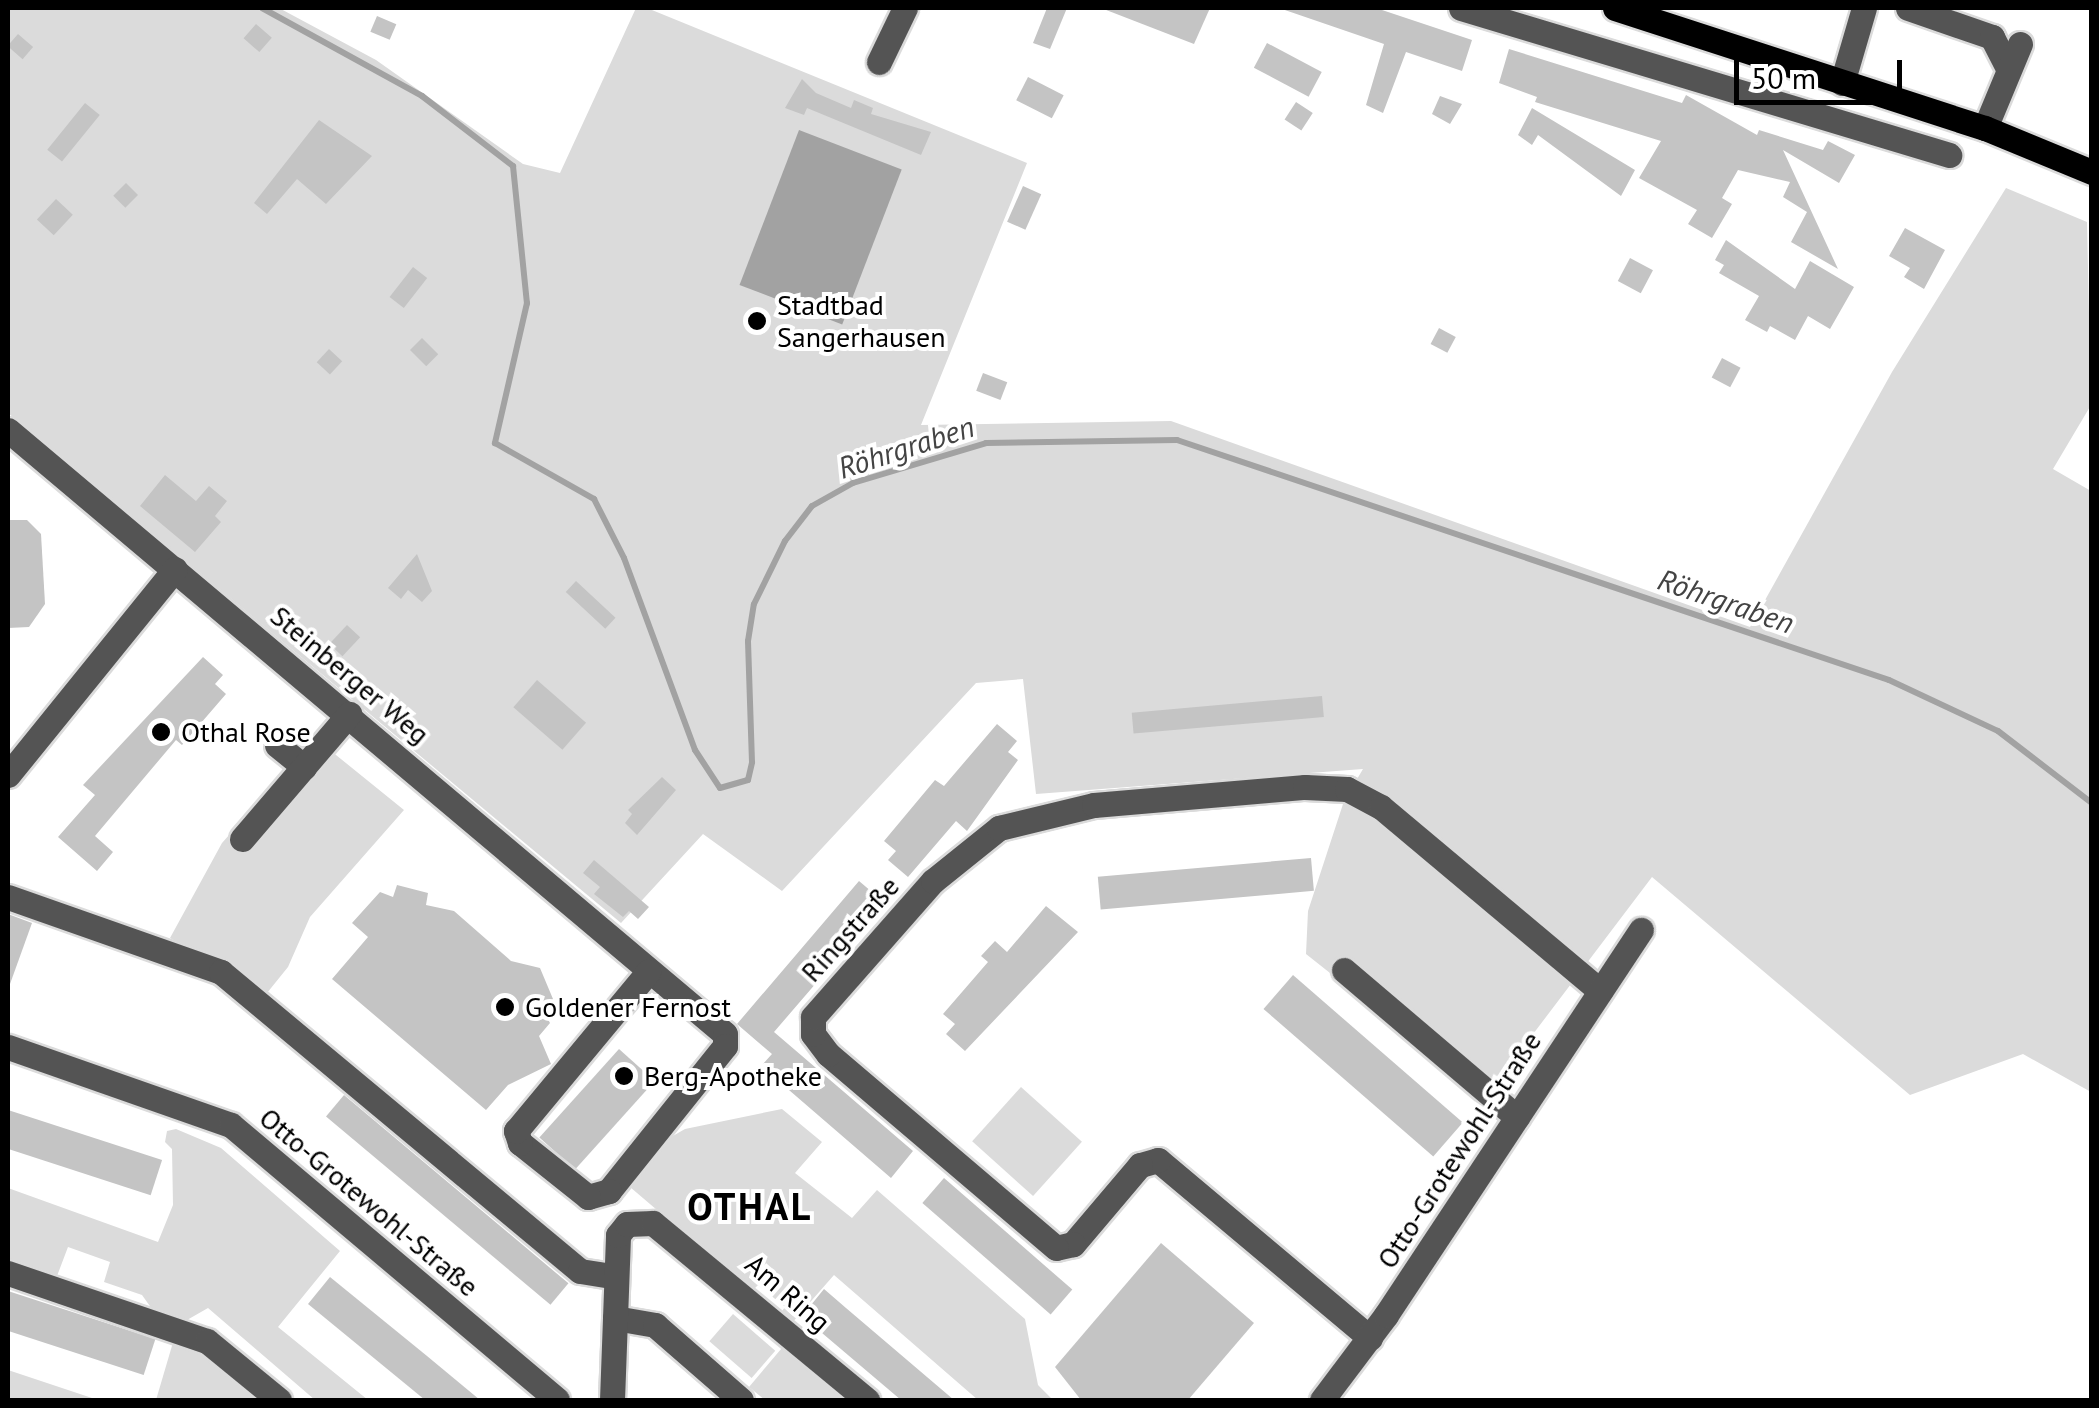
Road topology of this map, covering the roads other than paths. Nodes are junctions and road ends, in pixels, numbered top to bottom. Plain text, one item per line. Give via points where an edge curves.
1 (905, 8) edge
2 (1460, 8) edge
3 (1615, 8) edge
4 (1864, 8) edge
5 (1908, 8) edge
6 (1769, 57) junction
7 (879, 62) dead end
8 (1842, 83) junction
9 (1754, 96) junction
10 (1984, 128) junction
11 (1949, 155) dead end
12 (2092, 172) edge
13 (8, 430) edge
14 (175, 568) junction
15 (349, 714) junction
16 (277, 745) dead end
17 (304, 767) junction
18 (8, 775) edge
19 (242, 839) dead end
20 (8, 897) edge
21 (1641, 930) dead end
22 (1344, 970) dead end
23 (648, 972) junction
24 (1600, 991) junction
25 (8, 1047) edge
26 (1517, 1117) junction
27 (8, 1273) edge
28 (616, 1278) junction
29 (615, 1318) junction
30 (1370, 1338) junction
31 (279, 1400) edge
32 (557, 1400) edge
33 (612, 1400) edge
34 (741, 1400) edge
35 (866, 1400) edge
36 (1322, 1400) edge

1 - 7 street
2 - 9 street
3 - 6 main road
4 - 8 street
5 - 10 street via 1992,37 2014,55
6 - 8 main road
6 - 9 street
8 - 10 main road
9 - 11 street
10 - 12 main road
13 - 14 street, Steinberger Weg
14 - 15 street, Steinberger Weg
14 - 18 street
15 - 17 street
15 - 23 street, Steinberger Weg
16 - 17 street
17 - 19 street
20 - 28 street via 221,972 580,1271
21 - 24 street, Otto-Grotewohl-Straße
22 - 26 street
23 - 23 street, Steinberger Weg via 727,1040 609,1191 590,1197 520,1143 516,1131
24 - 26 street, Otto-Grotewohl-Straße
24 - 30 street, Ringstraße via 1392,816 1346,789 1114,803 999,828 904,912 815,1014 811,1029 828,1054 1048,1242 1063,1249 1075,1242 1140,1165 1158,1160
25 - 32 street, Otto-Grotewohl-Straße via 231,1126
26 - 30 street, Otto-Grotewohl-Straße
27 - 31 street via 207,1341
28 - 29 street, Am Ring
28 - 35 street, Am Ring via 623,1226 665,1227
29 - 33 street, Am Ring
29 - 34 street via 656,1325
30 - 36 street, Otto-Grotewohl-Straße

